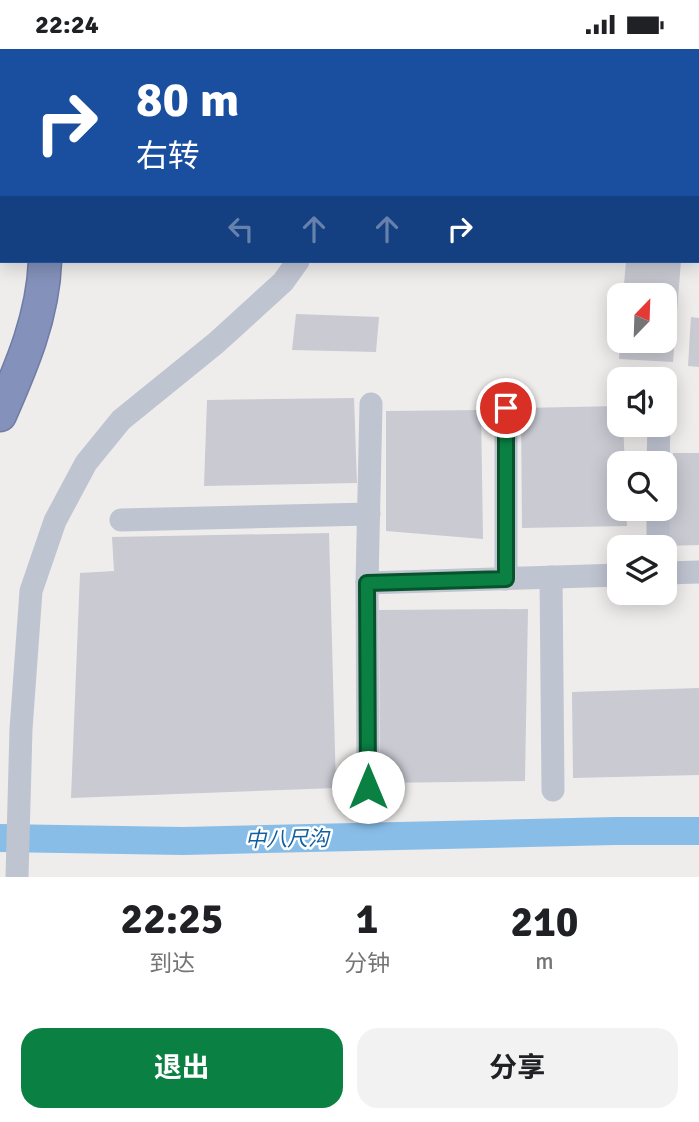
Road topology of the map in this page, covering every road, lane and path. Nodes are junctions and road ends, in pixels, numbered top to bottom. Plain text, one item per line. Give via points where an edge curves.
1 (45, 263) edge
2 (297, 263) edge
3 (371, 404) dead end
4 (506, 408) dead end
5 (0, 415) edge
6 (369, 514) junction
7 (121, 520) dead end
8 (699, 572) edge
9 (677, 573) edge
10 (607, 575) edge
11 (551, 577) junction
12 (506, 579) junction
13 (367, 583) junction
14 (368, 787) dead end
15 (553, 790) dead end
16 (17, 871) edge

1 - 5 highway via 31,342
2 - 16 street via 283,282 235,326 121,420 86,463 55,521 31,591
3 - 6 street
4 - 12 street
6 - 7 street
6 - 13 street
8 - 9 street
10 - 11 street
11 - 12 street
11 - 15 street
12 - 13 street
13 - 14 street

